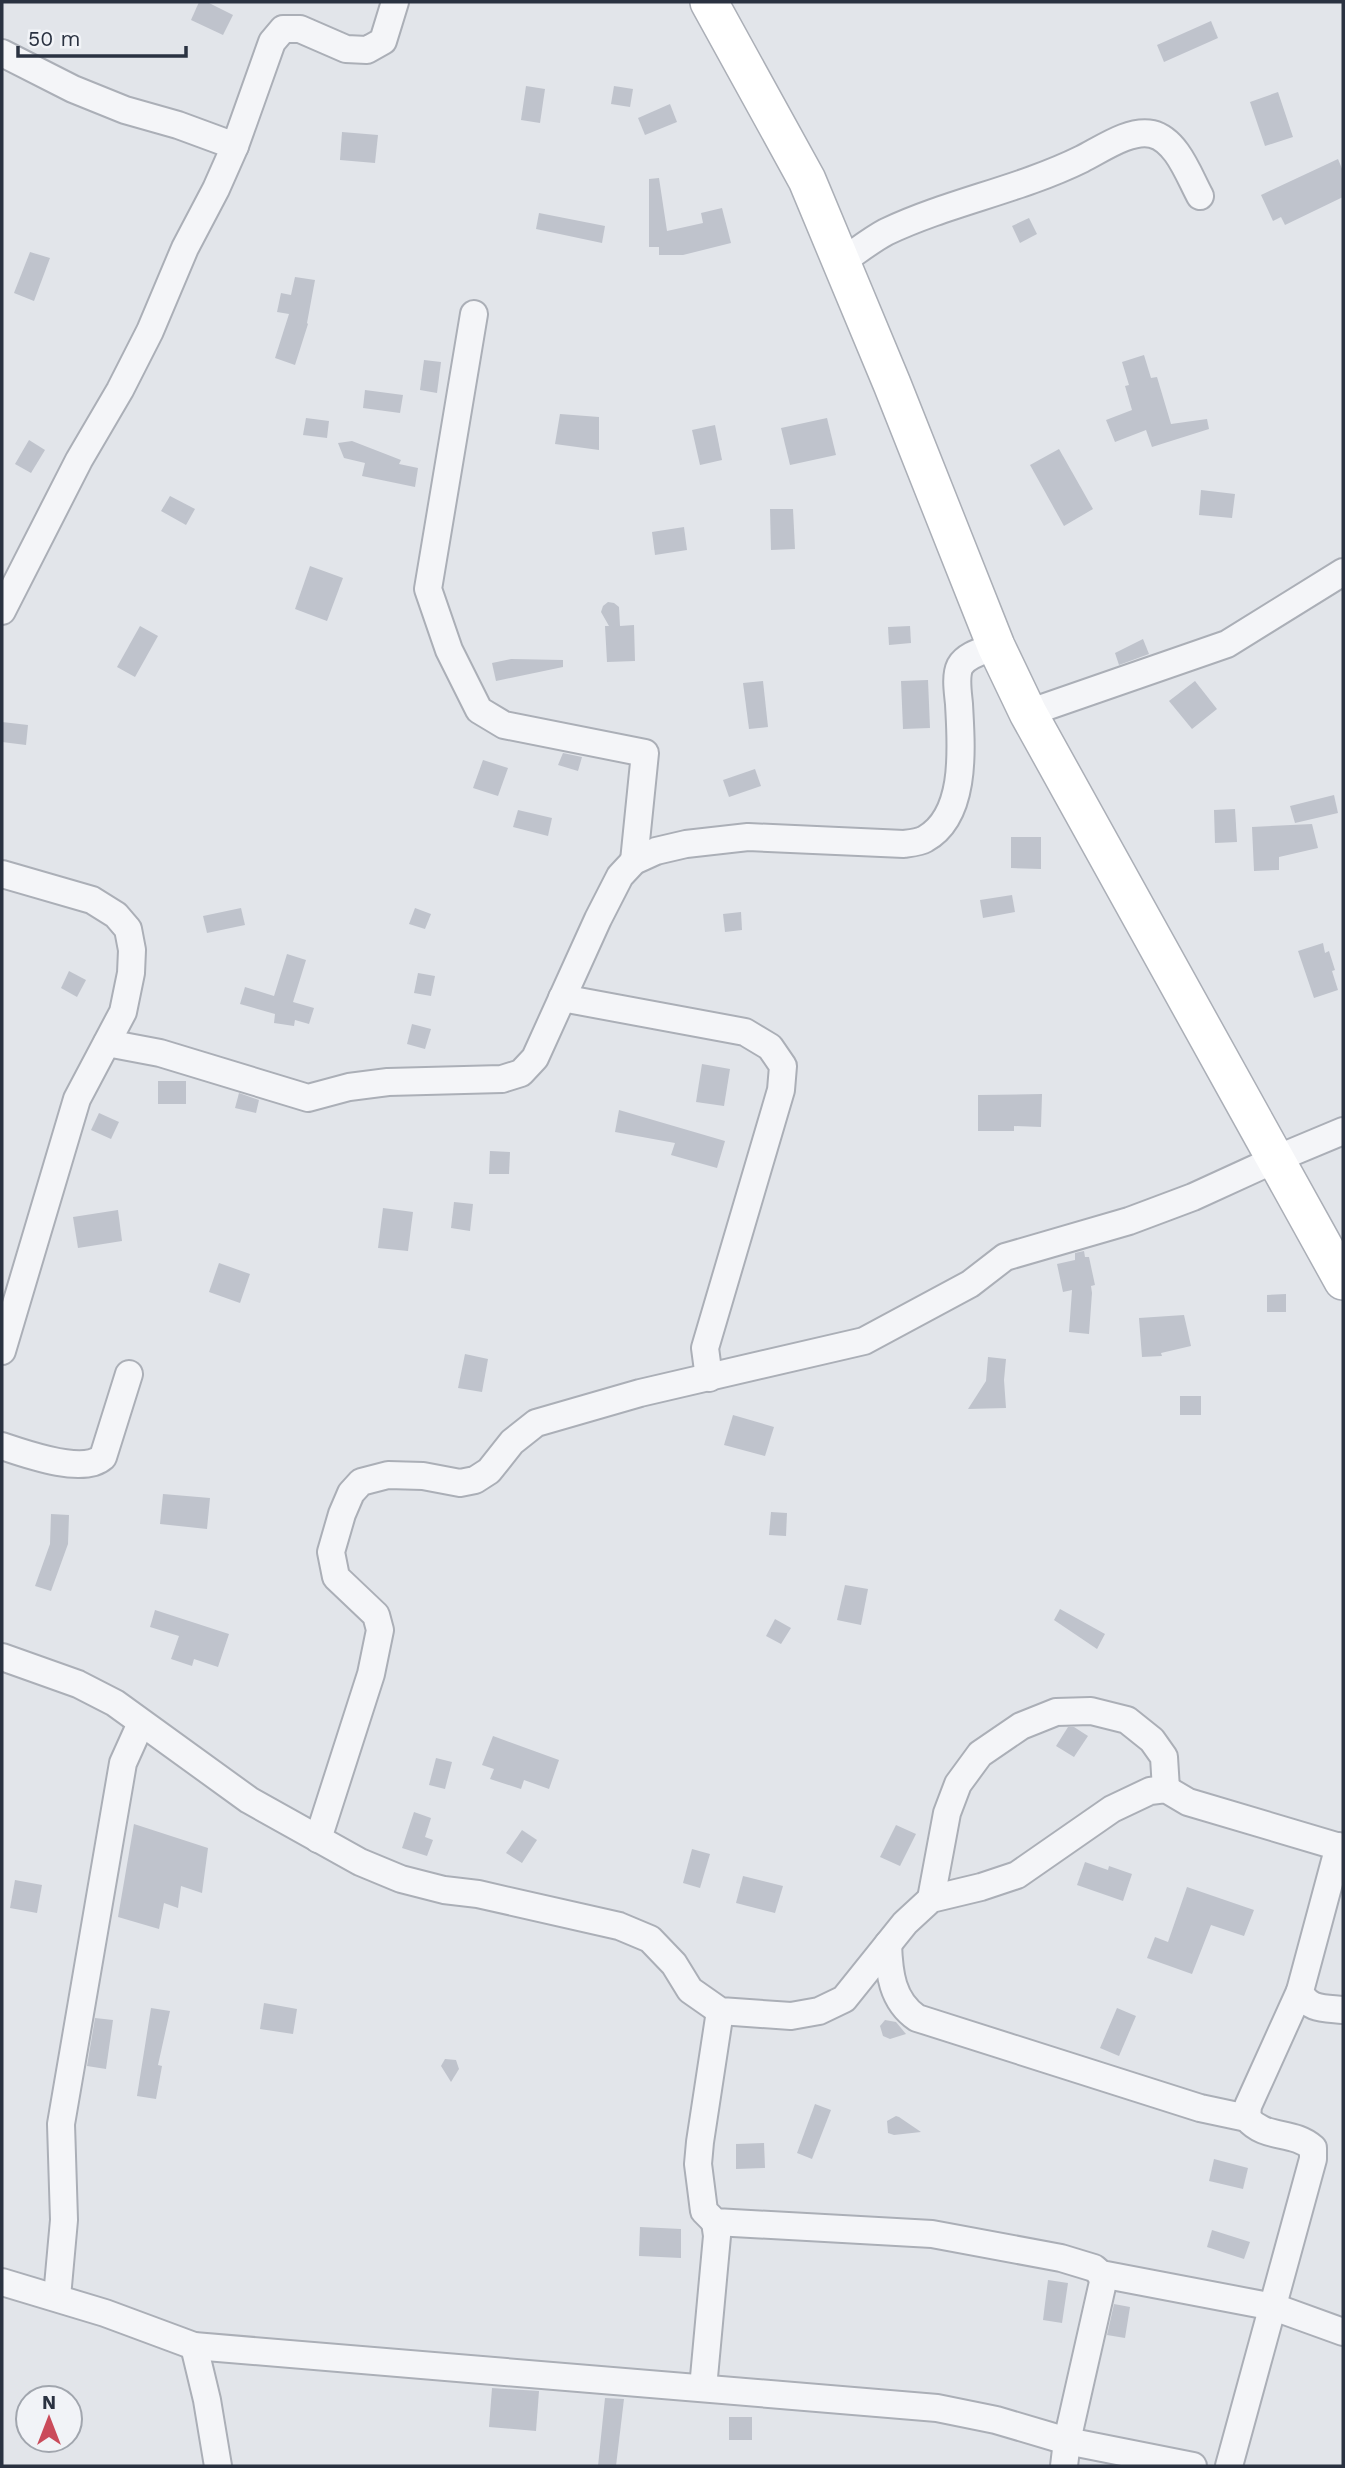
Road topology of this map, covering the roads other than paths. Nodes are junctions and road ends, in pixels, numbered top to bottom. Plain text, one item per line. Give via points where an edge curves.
1 (395, 2) edge
2 (709, 2) edge
3 (2, 53) edge
4 (235, 146) junction
5 (1200, 196) dead end
6 (842, 262) junction
7 (474, 314) dead end
8 (1343, 572) edge
9 (2, 611) edge
10 (996, 646) junction
11 (1028, 713) junction
12 (634, 861) junction
13 (2, 874) edge
14 (562, 998) junction
15 (107, 1043) junction
16 (1343, 1131) edge
17 (1276, 1159) junction
18 (1343, 1281) edge
19 (2, 1351) edge
20 (129, 1374) dead end
21 (709, 1378) junction
22 (2, 1446) edge
23 (2, 1657) edge
24 (141, 1723) junction
25 (1166, 1789) junction
26 (318, 1839) junction
27 (1341, 1847) edge
28 (931, 1899) junction
29 (888, 1944) junction
30 (1300, 1991) junction
31 (1343, 2010) edge
32 (720, 2011) junction
33 (1247, 2118) junction
34 (715, 2222) junction
35 (1101, 2274) junction
36 (2, 2282) edge
37 (57, 2297) junction
38 (1274, 2307) junction
39 (1343, 2332) edge
40 (194, 2346) junction
41 (703, 2388) junction
42 (1065, 2454) edge
43 (218, 2466) edge
44 (1193, 2466) edge
45 (1229, 2466) edge

1 - 4 street via 383,41 367,50 346,49 300,29 283,29 272,42
2 - 6 street via 807,180
3 - 4 street via 93,98
4 - 9 street via 150,331
5 - 6 street via 1170,144 1152,134 1128,136 1062,169 925,215 883,234
6 - 10 street
7 - 12 street via 428,589 449,650 479,710 504,725 645,753
8 - 11 street via 1227,644
10 - 11 street
10 - 12 street via 965,658 958,670 958,785 949,811 925,839 904,844 748,837 686,844
11 - 17 street
12 - 14 street via 620,876
13 - 15 street via 92,900 128,929 131,973 124,1012
14 - 15 street via 535,1059 521,1073 502,1079 388,1082 308,1098 195,1063
14 - 21 street via 745,1032 770,1047 783,1066 781,1090 705,1348
15 - 19 street via 77,1099
16 - 17 street
17 - 18 street
17 - 21 street via 1129,1221 1005,1257 971,1284 864,1341
20 - 22 street via 103,1457 97,1462 86,1465 49,1459
21 - 26 street via 536,1423 475,1480 460,1483 388,1475 361,1482 351,1493 331,1552 336,1577 376,1615 380,1630 371,1674
23 - 24 street via 78,1684
24 - 26 street via 249,1800
24 - 37 street via 124,1763 61,2124 64,2220
25 - 27 street via 1188,1802
25 - 28 street via 1150,1791 1112,1809 1017,1875
25 - 28 street via 1164,1758 1152,1740 1127,1720 1091,1711 1056,1713 1021,1726 980,1754 958,1784 947,1813
26 - 32 street via 401,1880 619,1926 650,1939 690,1990
27 - 30 street
28 - 29 street
29 - 32 street via 844,1999 819,2011 791,2016
29 - 33 street via 898,2001 917,2018 1200,2108
30 - 31 street via 1311,2006
30 - 33 street via 1248,2106
32 - 34 street via 698,2164 704,2211
33 - 38 street via 1255,2128 1305,2141 1314,2148
34 - 35 street via 932,2234 1061,2258
34 - 41 street via 718,2236
35 - 38 street
35 - 42 street via 1103,2283
36 - 37 street
37 - 40 street
38 - 39 street
38 - 45 street
40 - 41 street
40 - 43 street
41 - 42 street via 937,2408 996,2420
42 - 44 street

